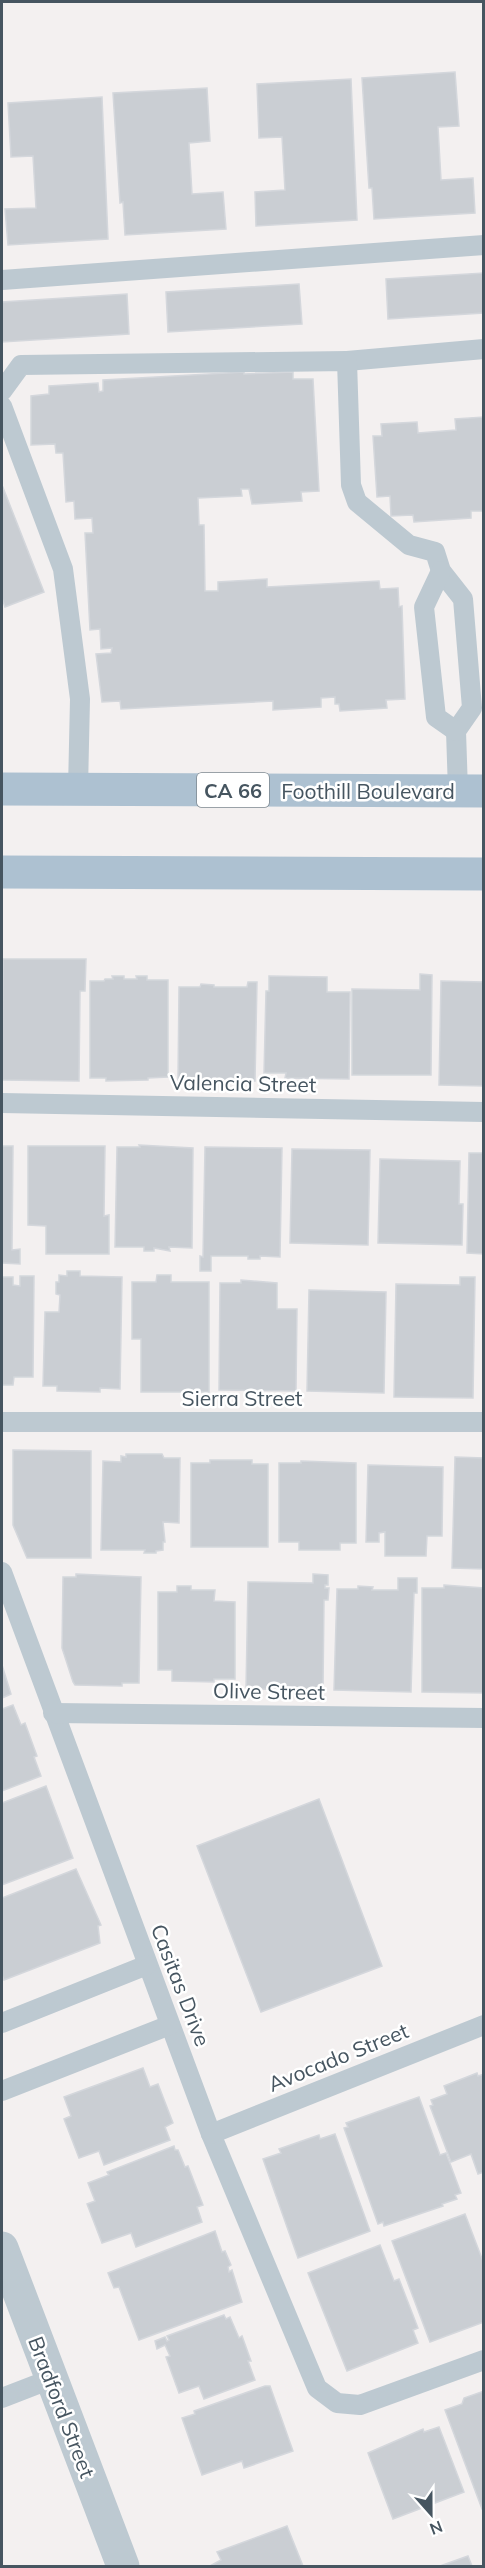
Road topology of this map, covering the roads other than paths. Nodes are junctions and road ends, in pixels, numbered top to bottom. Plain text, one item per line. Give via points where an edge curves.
1 (483, 245) edge
2 (2, 280) edge
3 (483, 349) edge
4 (347, 361) junction
5 (2, 391) edge
6 (2, 406) edge
7 (441, 571) junction
8 (456, 731) junction
9 (2, 789) edge
10 (78, 789) junction
11 (471, 791) edge
12 (2, 872) edge
13 (483, 874) edge
14 (2, 1103) edge
15 (483, 1112) edge
16 (2, 1422) edge
17 (483, 1422) edge
18 (2, 1572) edge
19 (53, 1713) junction
20 (483, 1718) edge
21 (147, 1965) junction
22 (2, 2023) edge
23 (170, 2025) junction
24 (483, 2025) edge
25 (2, 2091) edge
26 (211, 2134) junction
27 (2, 2248) edge
28 (483, 2360) edge
29 (51, 2379) junction
30 (2, 2398) edge
31 (123, 2566) edge

1 - 2 lane
3 - 4 lane
4 - 5 lane via 21,365
4 - 7 lane via 351,485 357,502 409,545 435,552
6 - 10 lane via 63,569 80,699
7 - 8 lane via 463,599 472,708
7 - 8 lane via 424,607 436,717
8 - 11 lane
9 - 10 main road, Foothill Boulevard / CA 66
10 - 11 main road, Foothill Boulevard / CA 66
12 - 13 main road
14 - 15 lane, Valencia Street
16 - 17 lane, Sierra Street
18 - 19 lane, Casitas Drive
19 - 20 lane, Olive Street
19 - 21 lane, Casitas Drive
21 - 22 lane
21 - 23 lane, Casitas Drive
23 - 25 lane
23 - 26 lane, Casitas Drive
24 - 26 lane, Avocado Street
26 - 28 lane, Casitas Drive via 317,2388 337,2403 360,2405
27 - 29 street, Bradford Street
29 - 30 lane
29 - 31 street, Bradford Street

